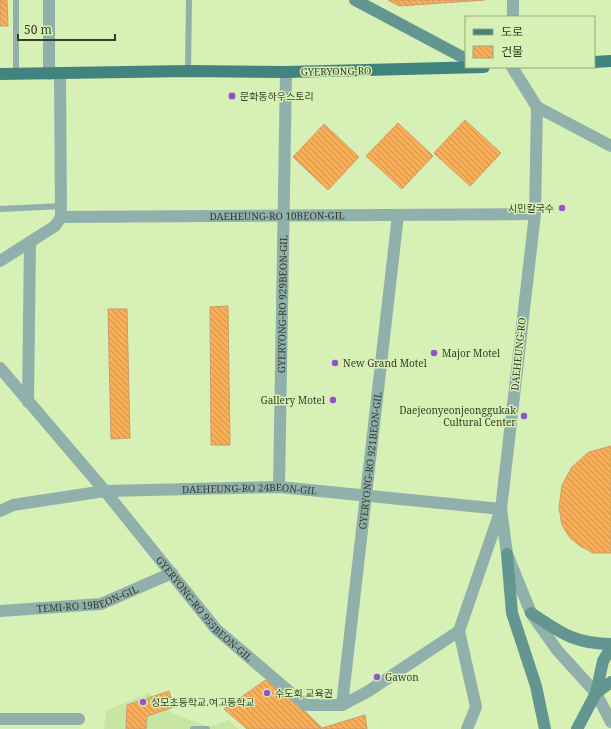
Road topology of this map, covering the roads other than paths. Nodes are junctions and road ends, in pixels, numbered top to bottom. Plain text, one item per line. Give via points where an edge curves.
1 (16, 0) edge
2 (49, 0) edge
3 (189, 0) edge
4 (355, 0) edge
5 (513, 0) edge
6 (513, 16) edge
7 (465, 58) edge
8 (611, 61) edge
9 (595, 62) edge
10 (465, 67) edge
11 (513, 68) edge
12 (188, 71) junction
13 (286, 72) junction
14 (0, 74) edge
15 (16, 74) junction
16 (55, 74) junction
17 (537, 108) junction
18 (611, 146) edge
19 (0, 209) edge
20 (61, 212) junction
21 (534, 214) junction
22 (285, 215) junction
23 (398, 215) junction
24 (30, 242) junction
25 (0, 261) edge
26 (0, 368) edge
27 (28, 402) junction
28 (279, 487) junction
29 (105, 491) junction
30 (367, 496) junction
31 (501, 509) junction
32 (0, 511) edge
33 (507, 554) junction
34 (172, 573) junction
35 (0, 611) edge
36 (530, 613) junction
37 (459, 631) junction
38 (611, 644) edge
39 (611, 648) edge
40 (611, 682) edge
41 (596, 693) junction
42 (342, 705) junction
43 (0, 719) edge
44 (79, 719) dead end
45 (611, 722) edge
46 (193, 729) edge
47 (207, 729) edge
48 (467, 729) edge
49 (545, 729) edge
50 (577, 729) edge

1 - 15 lane
2 - 16 street
3 - 12 lane
4 - 7 main road
5 - 6 street
8 - 9 main road
10 - 13 main road, GYERYONG-RO
11 - 17 street
12 - 13 main road, GYERYONG-RO
12 - 16 main road, GYERYONG-RO
13 - 22 street, GYERYONG-RO 929BEON-GIL
14 - 15 main road, GYERYONG-RO
15 - 16 main road, GYERYONG-RO
16 - 20 street
17 - 18 street
17 - 21 street, DAEHEUNG-RO
19 - 20 lane
20 - 22 street, DAEHEUNG-RO 10BEON-GIL
20 - 24 street via 55,226
21 - 23 street, DAEHEUNG-RO 10BEON-GIL
21 - 31 street, DAEHEUNG-RO
22 - 23 street, DAEHEUNG-RO 10BEON-GIL
22 - 28 street, GYERYONG-RO 929BEON-GIL
23 - 30 street, GYERYONG-RO 921BEON-GIL
24 - 25 street
24 - 27 street
26 - 27 street, GYERYONG-RO 955BEON-GIL
27 - 29 street, GYERYONG-RO 955BEON-GIL
28 - 29 street, DAEHEUNG-RO 24BEON-GIL
28 - 30 street, DAEHEUNG-RO 24BEON-GIL
29 - 32 street, DAEHEUNG-RO 24BEON-GIL via 13,505
29 - 34 street, GYERYONG-RO 955BEON-GIL
30 - 31 street, DAEHEUNG-RO 24BEON-GIL
30 - 42 street, GYERYONG-RO 921BEON-GIL
31 - 33 street, DAEHEUNG-RO
31 - 37 street
33 - 36 street, DAEHEUNG-RO
33 - 49 main road via 512,613 536,686
34 - 35 street, TEMI-RO 19BEON-GIL via 101,604
34 - 42 street, GYERYONG-RO 955BEON-GIL via 216,629 305,705
36 - 38 main road via 571,638 594,644
36 - 41 street, DAEHEUNG-RO via 557,650
37 - 42 street, GYERYONG-RO 955BEON-GIL via 367,692
37 - 48 street via 476,707
39 - 41 main road via 603,661
40 - 41 main road
41 - 45 street, DAEHEUNG-RO
41 - 50 main road
43 - 44 street
46 - 47 lane

